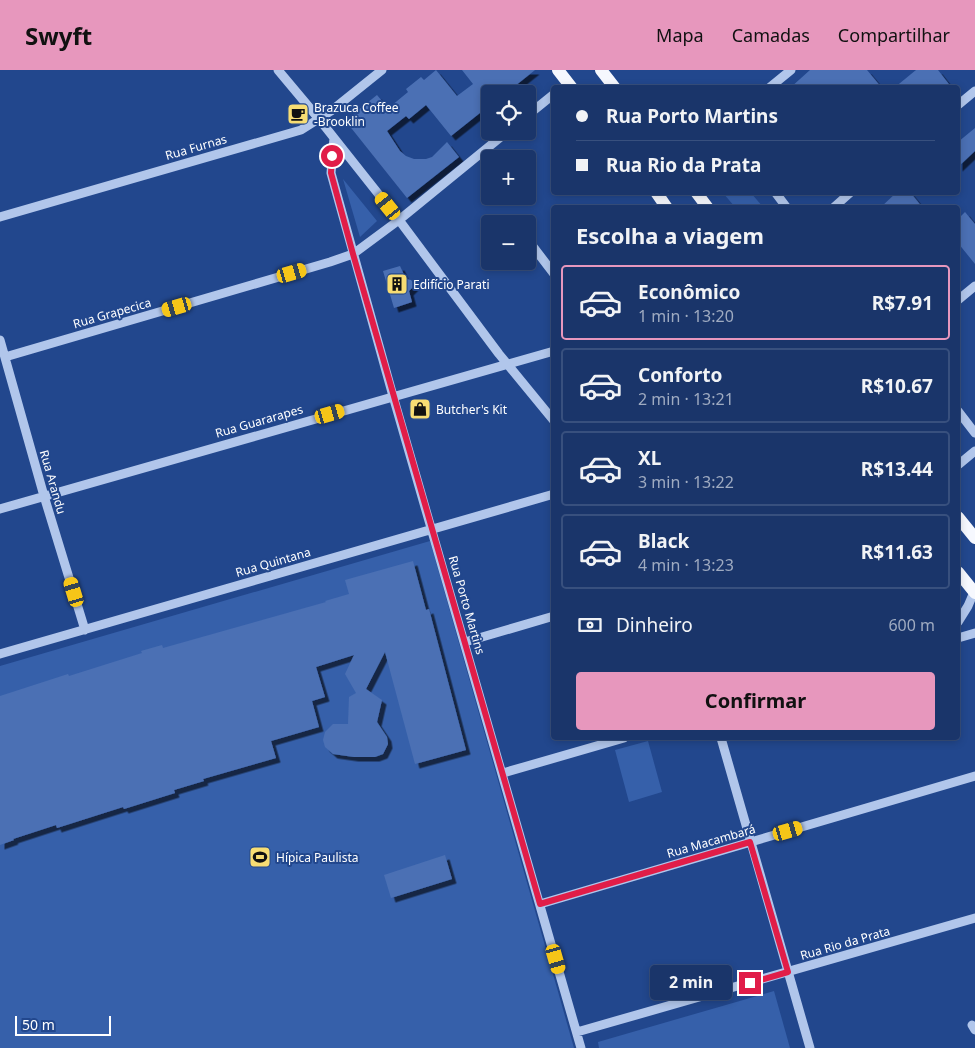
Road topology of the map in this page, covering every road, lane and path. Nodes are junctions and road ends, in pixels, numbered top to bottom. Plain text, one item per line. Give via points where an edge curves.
1 (278, 70) edge
2 (382, 70) edge
3 (558, 70) edge
4 (602, 70) edge
5 (791, 70) edge
6 (566, 85) edge
7 (613, 85) edge
8 (774, 85) edge
9 (975, 91) edge
10 (551, 96) edge
11 (960, 103) edge
12 (536, 109) edge
13 (320, 120) junction
14 (334, 138) junction
15 (497, 140) edge
16 (847, 195) edge
17 (836, 205) edge
18 (0, 217) edge
19 (399, 220) junction
20 (536, 250) edge
21 (353, 254) junction
22 (551, 270) edge
23 (975, 286) edge
24 (960, 298) edge
25 (0, 340) edge
26 (551, 352) edge
27 (5, 357) junction
28 (508, 363) junction
29 (393, 396) junction
30 (960, 414) edge
31 (551, 417) edge
32 (975, 433) edge
33 (975, 451) edge
34 (960, 463) edge
35 (551, 495) edge
36 (44, 496) junction
37 (0, 509) edge
38 (960, 519) edge
39 (432, 529) junction
40 (975, 538) edge
41 (960, 574) edge
42 (975, 592) edge
43 (551, 617) edge
44 (960, 618) edge
45 (85, 630) junction
46 (975, 633) edge
47 (960, 637) edge
48 (465, 642) junction
49 (0, 654) edge
50 (617, 740) edge
51 (722, 740) edge
52 (503, 774) junction
53 (975, 776) edge
54 (750, 842) junction
55 (540, 904) junction
56 (975, 918) edge
57 (788, 972) junction
58 (577, 1032) junction
59 (581, 1048) edge
60 (810, 1048) edge

1 - 13 street
2 - 13 street, Rua Furnas
3 - 6 main road
4 - 7 main road
5 - 8 street
9 - 11 street
10 - 12 street
13 - 14 street
13 - 18 street, Rua Furnas via 301,130
14 - 19 street
14 - 21 street, Rua Porto Martins via 331,173
15 - 19 street, Rua Grapecica
16 - 17 street
19 - 21 street, Rua Grapecica
19 - 28 street
20 - 22 street
21 - 27 street, Rua Grapecica
21 - 29 street, Rua Porto Martins
23 - 24 street
25 - 27 street, Rua Arandu
26 - 28 street, Rua Guararapes
27 - 36 street, Rua Arandu
28 - 29 street, Rua Guararapes
28 - 31 street
29 - 36 street, Rua Guararapes
29 - 39 street, Rua Porto Martins
30 - 32 street
33 - 34 street
35 - 39 street, Rua Quintana
36 - 37 street, Rua Guararapes
36 - 45 street, Rua Arandu
38 - 40 main road
39 - 45 street, Rua Quintana
39 - 48 street, Rua Porto Martins
41 - 42 main road
42 - 44 street
43 - 48 street
45 - 49 street, Rua Quintana
46 - 47 street
48 - 52 street, Rua Porto Martins
50 - 52 street
51 - 54 street
52 - 55 street, Rua Porto Martins
53 - 54 street, Rua Macambará
54 - 55 street, Rua Macambará
54 - 57 street
55 - 58 street, Rua Porto Martins
56 - 57 street, Rua Rio da Prata
57 - 58 street, Rua Rio da Prata
57 - 60 street
58 - 59 street, Rua Porto Martins

